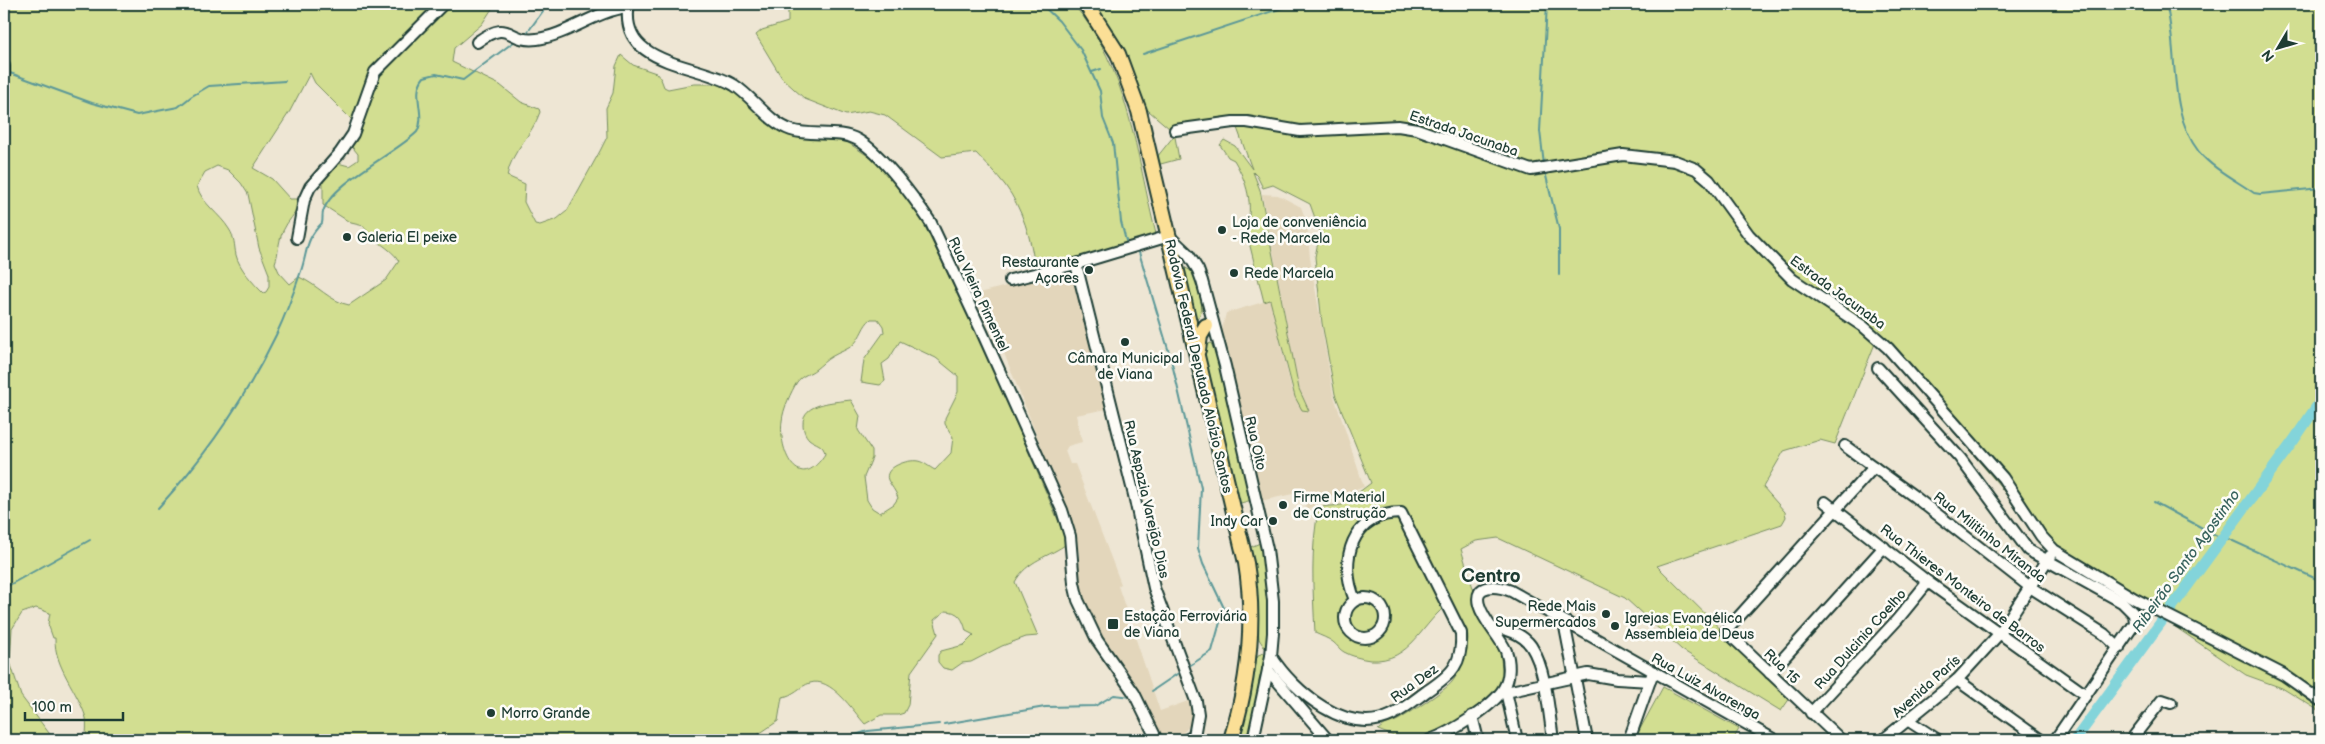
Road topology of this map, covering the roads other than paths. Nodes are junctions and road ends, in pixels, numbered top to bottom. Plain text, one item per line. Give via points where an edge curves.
1 (442, 4) edge
2 (1086, 4) edge
3 (628, 5) edge
4 (477, 42) dead end
5 (4, 66) edge
6 (4, 74) edge
7 (1175, 130) dead end
8 (1169, 236) junction
9 (297, 238) dead end
10 (1076, 264) junction
11 (1010, 280) dead end
12 (1210, 322) junction
13 (1190, 325) junction
14 (1198, 356) junction
15 (1878, 368) dead end
16 (1845, 446) dead end
17 (1874, 467) junction
18 (1825, 502) dead end
19 (1835, 509) junction
20 (1884, 547) junction
21 (2054, 550) junction
22 (2048, 560) junction
23 (1928, 582) junction
24 (2030, 587) junction
25 (1355, 600) dead end
26 (1564, 622) junction
27 (1493, 628) junction
28 (1998, 634) junction
29 (2119, 648) junction
30 (1271, 656) junction
31 (1268, 670) junction
32 (1770, 673) junction
33 (1651, 676) junction
34 (1574, 677) junction
35 (1957, 680) junction
36 (1543, 683) junction
37 (1505, 691) junction
38 (2086, 695) junction
39 (1495, 698) junction
40 (2321, 701) edge
41 (2171, 703) dead end
42 (1511, 710) junction
43 (1811, 713) junction
44 (1472, 716) junction
45 (1909, 721) junction
46 (1444, 737) edge
47 (1193, 739) edge
48 (1157, 740) edge
49 (1231, 740) edge
50 (1253, 740) edge
51 (1328, 740) edge
52 (1430, 740) edge
53 (1478, 740) edge
54 (1517, 740) edge
55 (1554, 740) edge
56 (1587, 740) edge
57 (1629, 740) edge
58 (1775, 740) edge
59 (1841, 740) edge
60 (1882, 740) edge
61 (1938, 740) edge
62 (2041, 740) edge
63 (2055, 740) edge
64 (2131, 740) edge

1 - 9 street via 375,72 353,134 310,187 304,200
2 - 8 highway, Rodovia Federal Deputado Aloízio Santos via 1109,37 1128,77
3 - 4 street via 540,38 524,38 500,30
3 - 48 street, Rua Vieira Pimentel via 627,20 631,33 651,54 732,84 766,114 791,130 856,139 879,158 931,222 1062,510 1070,536 1078,600 1097,640 1134,693
5 - 6 street
7 - 21 street, Estrada Jacunaba via 1233,122 1300,132 1398,126 1417,129 1531,170 1624,155 1675,161 1696,169 1709,180 1749,235 1792,279 1864,327 1888,348 2003,478 2041,536
8 - 10 street
8 - 12 street, Rua Oito via 1188,254 1198,270
8 - 13 highway, Rodovia Federal Deputado Aloízio Santos
10 - 11 street
10 - 47 street, Rua Aspazia Varejão Dias via 1154,588 1196,702 1198,714
12 - 13 street via 1198,328
12 - 14 highway via 1200,336
12 - 30 street, Rua Oito via 1267,550 1273,601
13 - 14 highway, Rodovia Federal Deputado Aloízio Santos
14 - 49 highway, Rodovia Federal Deputado Aloízio Santos via 1250,584 1251,644 1242,700
15 - 22 street via 1960,458 2020,541 2028,550
16 - 17 street, Rua Militinho Miranda
17 - 19 street
17 - 24 street, Rua Militinho Miranda
18 - 19 street, Rua Thieres Monteiro de Barros
19 - 20 street, Rua Thieres Monteiro de Barros
19 - 32 street, Rua 15 via 1726,631
20 - 23 street, Rua Thieres Monteiro de Barros
20 - 32 street
21 - 22 street, Avenida París
21 - 40 street, Estrada Jacunaba via 2082,569 2284,675
22 - 24 street, Avenida París
22 - 29 street via 2132,610 2135,623
23 - 28 street, Rua Thieres Monteiro de Barros
23 - 43 street, Rua Dulcinio Coelho
24 - 28 street, Avenida París
24 - 29 street, Rua Militinho Miranda via 2104,634
25 - 30 street, Rua Dez via 1348,572 1352,541 1359,530 1379,516 1401,513 1461,633 1462,646 1455,668 1392,715 1359,721 1341,716 1312,700 1282,673
26 - 27 street, Rua Luiz Alvarenga via 1511,591 1494,585 1484,590 1479,599 1483,614
26 - 33 street, Rua Luiz Alvarenga
26 - 34 street
27 - 36 street via 1509,630 1527,641
27 - 37 street, Rua Luiz Alvarenga via 1509,664
28 - 35 street, Avenida París
28 - 38 street, Rua Thieres Monteiro de Barros
29 - 38 street
30 - 31 street, Rua Oito
31 - 50 street, Rua Oito
31 - 51 street
32 - 43 street, Rua 15
33 - 34 street via 1617,679 1596,674
33 - 57 street
33 - 58 street, Rua Luiz Alvarenga
34 - 36 street
34 - 56 street
35 - 45 street, Avenida París
35 - 62 street
36 - 37 street
36 - 55 street
37 - 39 street
37 - 42 street
38 - 63 street
39 - 42 street
39 - 44 street
41 - 64 street via 2162,700
42 - 54 street
43 - 59 street, Rua 15
44 - 46 street
44 - 53 street
45 - 60 street, Avenida París
45 - 61 street
46 - 52 street

